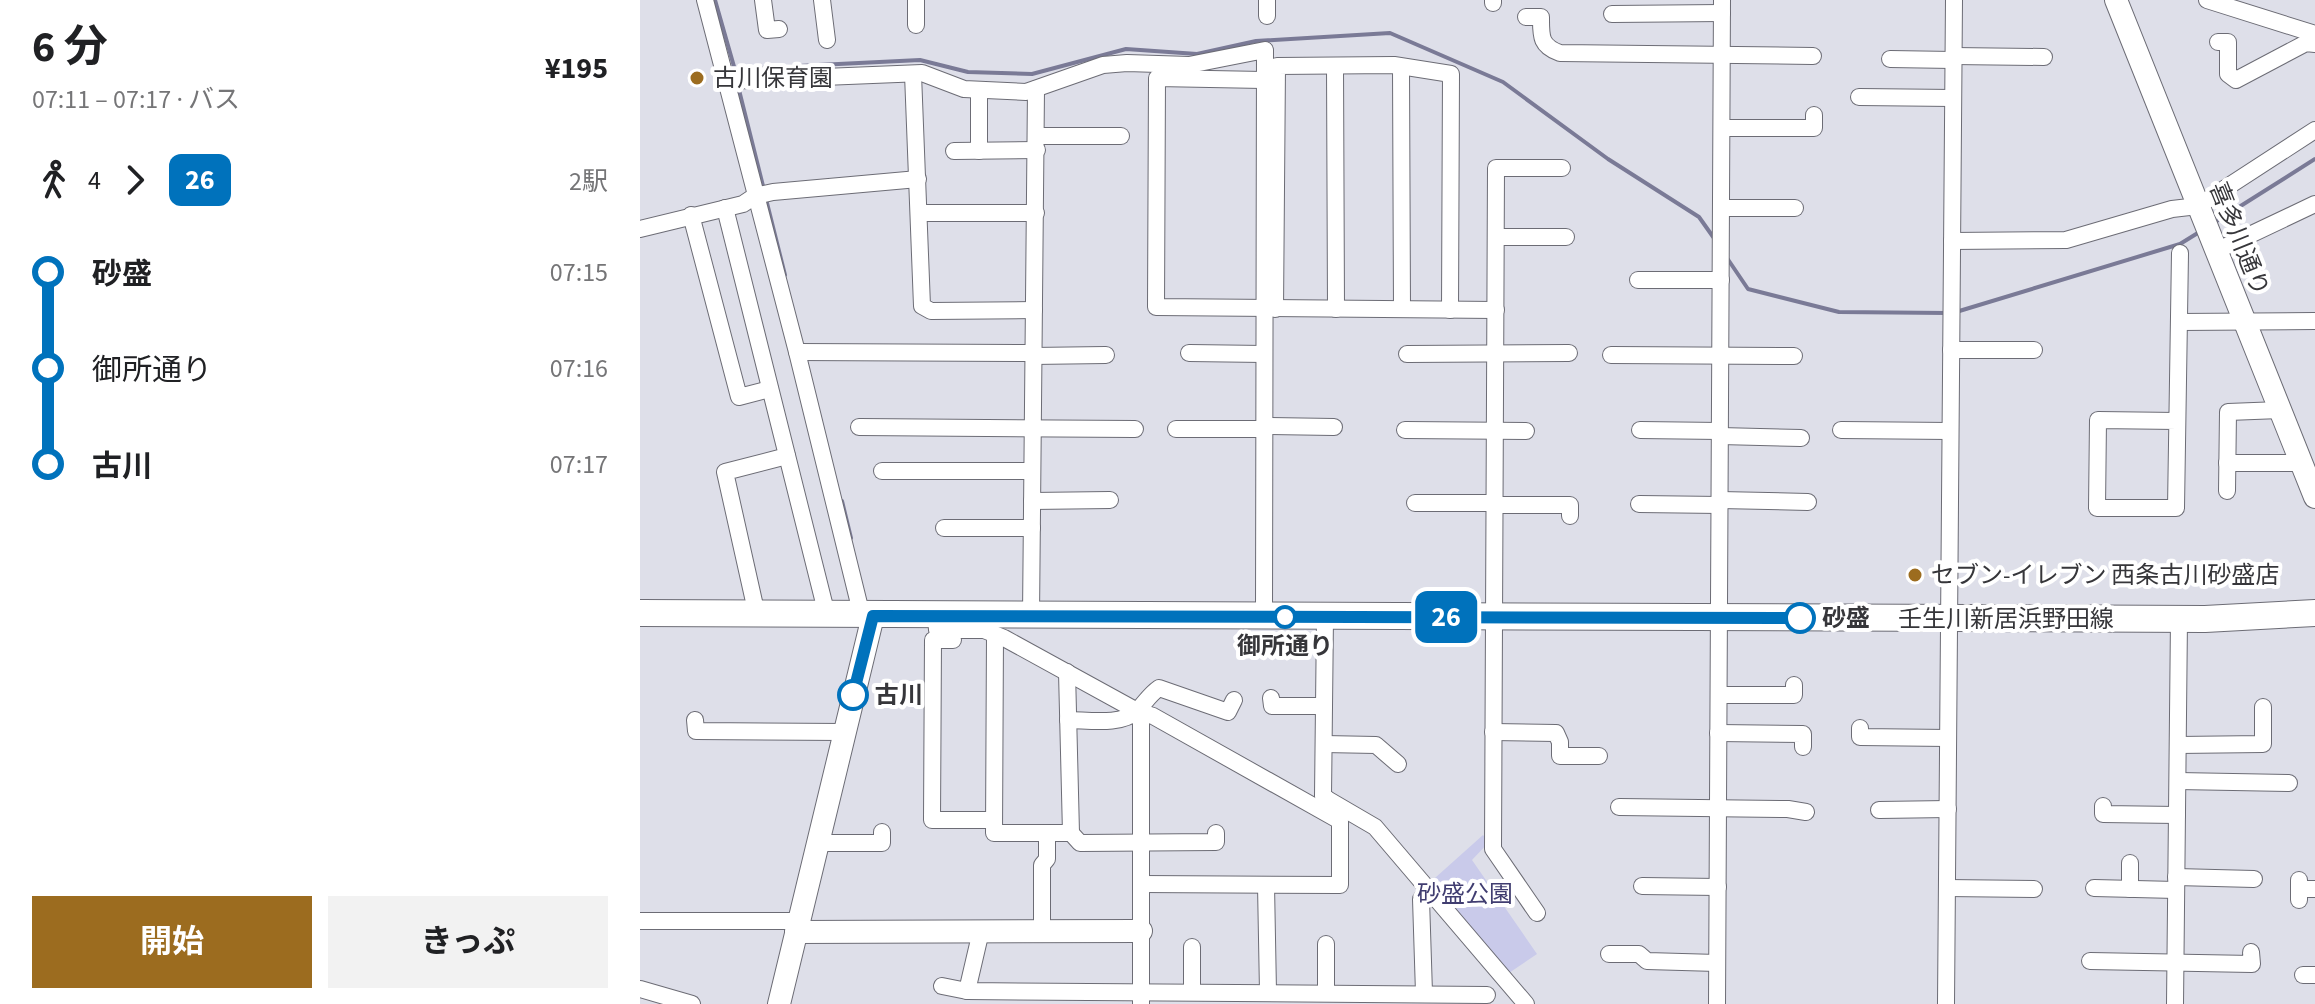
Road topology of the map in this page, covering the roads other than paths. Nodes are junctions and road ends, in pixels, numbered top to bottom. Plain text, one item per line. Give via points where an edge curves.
1 (705, 0) edge
2 (763, 0) edge
3 (822, 0) edge
4 (916, 0) edge
5 (1954, 0) edge
6 (2116, 0) edge
7 (2207, 0) edge
8 (1722, 7) edge
9 (1612, 14) dead end
10 (1526, 17) dead end
11 (916, 25) dead end
12 (779, 29) dead end
13 (2315, 34) edge
14 (827, 40) dead end
15 (2218, 42) dead end
16 (2315, 44) edge
17 (1722, 55) junction
18 (1813, 56) dead end
19 (2044, 57) dead end
20 (1953, 58) junction
21 (1890, 59) dead end
22 (1335, 66) junction
23 (1401, 67) junction
24 (913, 74) junction
25 (1263, 80) junction
26 (726, 81) junction
27 (1036, 89) junction
28 (979, 92) junction
29 (1859, 97) dead end
30 (1953, 98) junction
31 (1270, 108) junction
32 (1814, 115) dead end
33 (1722, 128) junction
34 (2315, 130) edge
35 (1121, 136) dead end
36 (1037, 143) junction
37 (954, 151) dead end
38 (979, 151) junction
39 (1562, 168) dead end
40 (918, 179) junction
41 (755, 196) junction
42 (2315, 204) edge
43 (2198, 206) junction
44 (725, 208) junction
45 (1721, 208) junction
46 (1795, 208) dead end
47 (919, 213) junction
48 (1036, 213) junction
49 (691, 215) junction
50 (640, 229) edge
51 (1496, 237) junction
52 (1566, 237) dead end
53 (1952, 241) junction
54 (2216, 251) junction
55 (2180, 253) dead end
56 (1638, 280) dead end
57 (1721, 280) junction
58 (1269, 309) junction
59 (1336, 309) junction
60 (1402, 309) junction
61 (1034, 310) junction
62 (1450, 310) junction
63 (1496, 310) junction
64 (2315, 321) edge
65 (2179, 322) junction
66 (2245, 323) junction
67 (1951, 350) junction
68 (2034, 350) dead end
69 (797, 352) junction
70 (1189, 353) dead end
71 (1569, 353) dead end
72 (1032, 354) junction
73 (1264, 354) junction
74 (1407, 354) dead end
75 (1495, 354) junction
76 (1106, 355) dead end
77 (1611, 355) dead end
78 (1721, 356) junction
79 (1794, 356) dead end
80 (770, 389) junction
81 (2280, 410) junction
82 (2177, 421) junction
83 (859, 427) dead end
84 (1264, 427) junction
85 (1334, 427) dead end
86 (1032, 428) junction
87 (1135, 429) dead end
88 (1176, 429) dead end
89 (1405, 430) dead end
90 (1640, 430) dead end
91 (1841, 430) dead end
92 (1495, 431) junction
93 (1526, 431) dead end
94 (1950, 431) junction
95 (1720, 434) junction
96 (1801, 438) dead end
97 (787, 456) junction
98 (2227, 463) junction
99 (2301, 463) junction
100 (882, 471) dead end
101 (1032, 471) junction
102 (2227, 491) dead end
103 (2315, 497) edge
104 (1110, 500) dead end
105 (1032, 501) junction
106 (1808, 502) dead end
107 (1415, 503) dead end
108 (1720, 503) junction
109 (1494, 504) junction
110 (1639, 504) dead end
111 (1570, 516) dead end
112 (944, 528) dead end
113 (1032, 528) junction
114 (640, 613) edge
115 (2315, 613) edge
116 (757, 615) junction
117 (827, 615) junction
118 (868, 616) junction
119 (936, 616) junction
120 (1031, 616) junction
121 (1264, 617) junction
122 (1325, 617) junction
123 (1493, 617) junction
124 (1719, 618) junction
125 (1949, 619) junction
126 (2179, 619) junction
127 (995, 637) junction
128 (1067, 672) junction
129 (1794, 685) dead end
130 (1719, 695) junction
131 (1271, 698) dead end
132 (1234, 700) dead end
133 (1324, 706) junction
134 (2263, 707) dead end
135 (1137, 711) junction
136 (695, 720) dead end
137 (1068, 720) junction
138 (1860, 728) dead end
139 (843, 732) junction
140 (1493, 732) junction
141 (1718, 733) junction
142 (1948, 738) junction
143 (1324, 744) junction
144 (2178, 745) junction
145 (1803, 747) dead end
146 (1599, 756) dead end
147 (1398, 764) dead end
148 (2178, 781) junction
149 (2289, 783) dead end
150 (1325, 804) junction
151 (2103, 806) dead end
152 (1619, 807) dead end
153 (1718, 808) junction
154 (1948, 809) junction
155 (1879, 810) dead end
156 (1806, 812) dead end
157 (2177, 815) junction
158 (994, 820) junction
159 (882, 832) dead end
160 (1047, 833) junction
161 (1071, 833) junction
162 (1216, 833) dead end
163 (1141, 841) junction
164 (816, 843) junction
165 (2130, 863) dead end
166 (2254, 879) dead end
167 (1141, 884) junction
168 (2176, 884) junction
169 (1266, 885) junction
170 (1642, 886) dead end
171 (1718, 887) junction
172 (1947, 888) junction
173 (2094, 888) dead end
174 (2034, 889) dead end
175 (2130, 889) junction
176 (1425, 893) junction
177 (1537, 913) dead end
178 (640, 921) edge
179 (797, 926) junction
180 (981, 931) junction
181 (1042, 931) junction
182 (1141, 931) junction
183 (1326, 944) dead end
184 (1192, 947) dead end
185 (2251, 952) dead end
186 (1609, 954) dead end
187 (2090, 961) dead end
188 (1717, 963) junction
189 (2175, 963) junction
190 (942, 986) dead end
191 (640, 989) edge
192 (967, 991) junction
193 (1192, 992) junction
194 (1268, 992) junction
195 (1326, 992) junction
196 (1424, 993) junction
197 (1487, 995) dead end
198 (1141, 998) edge
199 (692, 1004) edge
200 (779, 1004) edge
201 (1526, 1004) edge
202 (1717, 1004) edge
203 (1946, 1004) edge
204 (2175, 1004) edge

1 - 26 street
2 - 12 street via 767,30
3 - 14 street
4 - 11 street
5 - 20 street
6 - 43 street, 喜多川通り
7 - 13 street
8 - 9 street
8 - 17 street
10 - 17 street via 1541,17 1541,41 1560,53
15 - 16 street via 2228,42 2228,74 2236,80 2306,43
17 - 18 street
17 - 33 street
19 - 20 street
20 - 21 street
20 - 30 street
22 - 23 street
22 - 31 street via 1277,66
22 - 59 street
23 - 60 street
23 - 62 street via 1451,74
24 - 26 street
24 - 28 street
24 - 40 street
25 - 27 street via 1265,50 1189,65 1103,65
25 - 31 street
25 - 58 street via 1157,78 1156,307
26 - 41 street
27 - 28 street
27 - 36 street
28 - 38 street
29 - 30 street
30 - 53 street
31 - 58 street
32 - 33 street via 1814,128
33 - 45 street
34 - 43 street
35 - 36 street
36 - 38 street
36 - 48 street
37 - 38 street
39 - 51 street via 1496,168
40 - 41 street
40 - 47 street
41 - 44 street
41 - 69 street
42 - 54 street
43 - 53 street via 2066,240
43 - 54 street, 喜多川通り
44 - 49 street
44 - 80 street
45 - 46 street
45 - 57 street
47 - 48 street
47 - 61 street via 920,302 925,310
48 - 61 street
49 - 50 street
49 - 80 street via 739,397
51 - 52 street
51 - 63 street
53 - 67 street
54 - 66 street, 喜多川通り
55 - 65 street
56 - 57 street
57 - 78 street
58 - 59 street
58 - 73 street
59 - 60 street
60 - 62 street
61 - 72 street
62 - 63 street
63 - 75 street
64 - 66 street
65 - 66 street
65 - 82 street
66 - 81 street, 喜多川通り
67 - 68 street
67 - 94 street
69 - 72 street
69 - 118 street
70 - 73 street
71 - 75 street
72 - 76 street
72 - 86 street
73 - 84 street
74 - 75 street
75 - 92 street
77 - 78 street
78 - 79 street
78 - 95 street
80 - 97 street
81 - 98 street via 2228,412
81 - 99 street, 喜多川通り
82 - 82 street via 2176,508 2097,508 2098,420
83 - 86 street
84 - 85 street
84 - 88 street
84 - 121 street
86 - 87 street
86 - 101 street
89 - 92 street
90 - 95 street
91 - 94 street
92 - 93 street
92 - 109 street
94 - 125 street
95 - 96 street
95 - 108 street
97 - 116 street via 725,472
97 - 117 street
98 - 99 street
98 - 102 street
99 - 103 street, 喜多川通り
100 - 101 street
101 - 105 street
104 - 105 street
105 - 113 street
106 - 108 street
107 - 109 street
108 - 110 street
108 - 124 street
109 - 111 street via 1570,505
109 - 123 street
112 - 113 street
113 - 120 street
114 - 116 main road, 壬生川新居浜野田線
115 - 126 main road, 壬生川新居浜野田線
116 - 117 main road, 壬生川新居浜野田線
117 - 118 main road, 壬生川新居浜野田線
118 - 119 main road, 壬生川新居浜野田線
118 - 139 street
119 - 120 main road, 壬生川新居浜野田線
119 - 127 street via 937,630 984,630
120 - 121 main road, 壬生川新居浜野田線
121 - 122 main road, 壬生川新居浜野田線
122 - 123 main road, 壬生川新居浜野田線
122 - 133 street
123 - 124 main road, 壬生川新居浜野田線
123 - 140 street
124 - 125 main road, 壬生川新居浜野田線
124 - 130 street
125 - 126 main road, 壬生川新居浜野田線
125 - 142 street
126 - 144 street
127 - 128 street
127 - 158 street
127 - 158 street via 933,640 932,805 932,820
128 - 135 street
128 - 137 street
129 - 130 street via 1794,695
130 - 141 street
131 - 133 street via 1272,706
132 - 135 street via 1228,712 1159,688
133 - 143 street
134 - 144 street via 2263,744
135 - 137 street via 1122,719
135 - 150 street
135 - 163 street
136 - 139 street via 696,731
137 - 161 street
138 - 142 street via 1860,737
139 - 164 street
140 - 146 street via 1556,733 1560,756
140 - 177 street via 1493,849
141 - 145 street via 1803,734
141 - 153 street
142 - 154 street
143 - 147 street via 1376,745
143 - 150 street
144 - 148 street
148 - 149 street
148 - 157 street
150 - 169 street via 1340,821 1340,885
150 - 176 street via 1375,827
151 - 157 street via 2103,814
152 - 153 street
153 - 156 street
153 - 171 street
154 - 155 street
154 - 172 street
157 - 168 street
158 - 160 street via 994,833
159 - 164 street via 882,843
160 - 161 street
160 - 181 street
161 - 163 street via 1080,843
162 - 163 street via 1216,842
163 - 167 street
164 - 179 street
165 - 175 street
166 - 168 street
167 - 169 street
167 - 182 street
168 - 175 street
168 - 189 street
169 - 194 street
170 - 171 street
171 - 188 street
172 - 174 street
172 - 203 street
173 - 175 street
176 - 196 street
176 - 201 street
178 - 179 street
179 - 180 street
179 - 200 street
180 - 181 street
180 - 192 street
181 - 182 street
182 - 198 street
183 - 195 street
184 - 193 street
185 - 189 street via 2252,964
186 - 188 street
187 - 189 street
188 - 202 street
189 - 204 street
190 - 192 street
191 - 199 street
192 - 198 street
193 - 194 street
193 - 198 street
194 - 195 street
195 - 196 street
196 - 197 street

